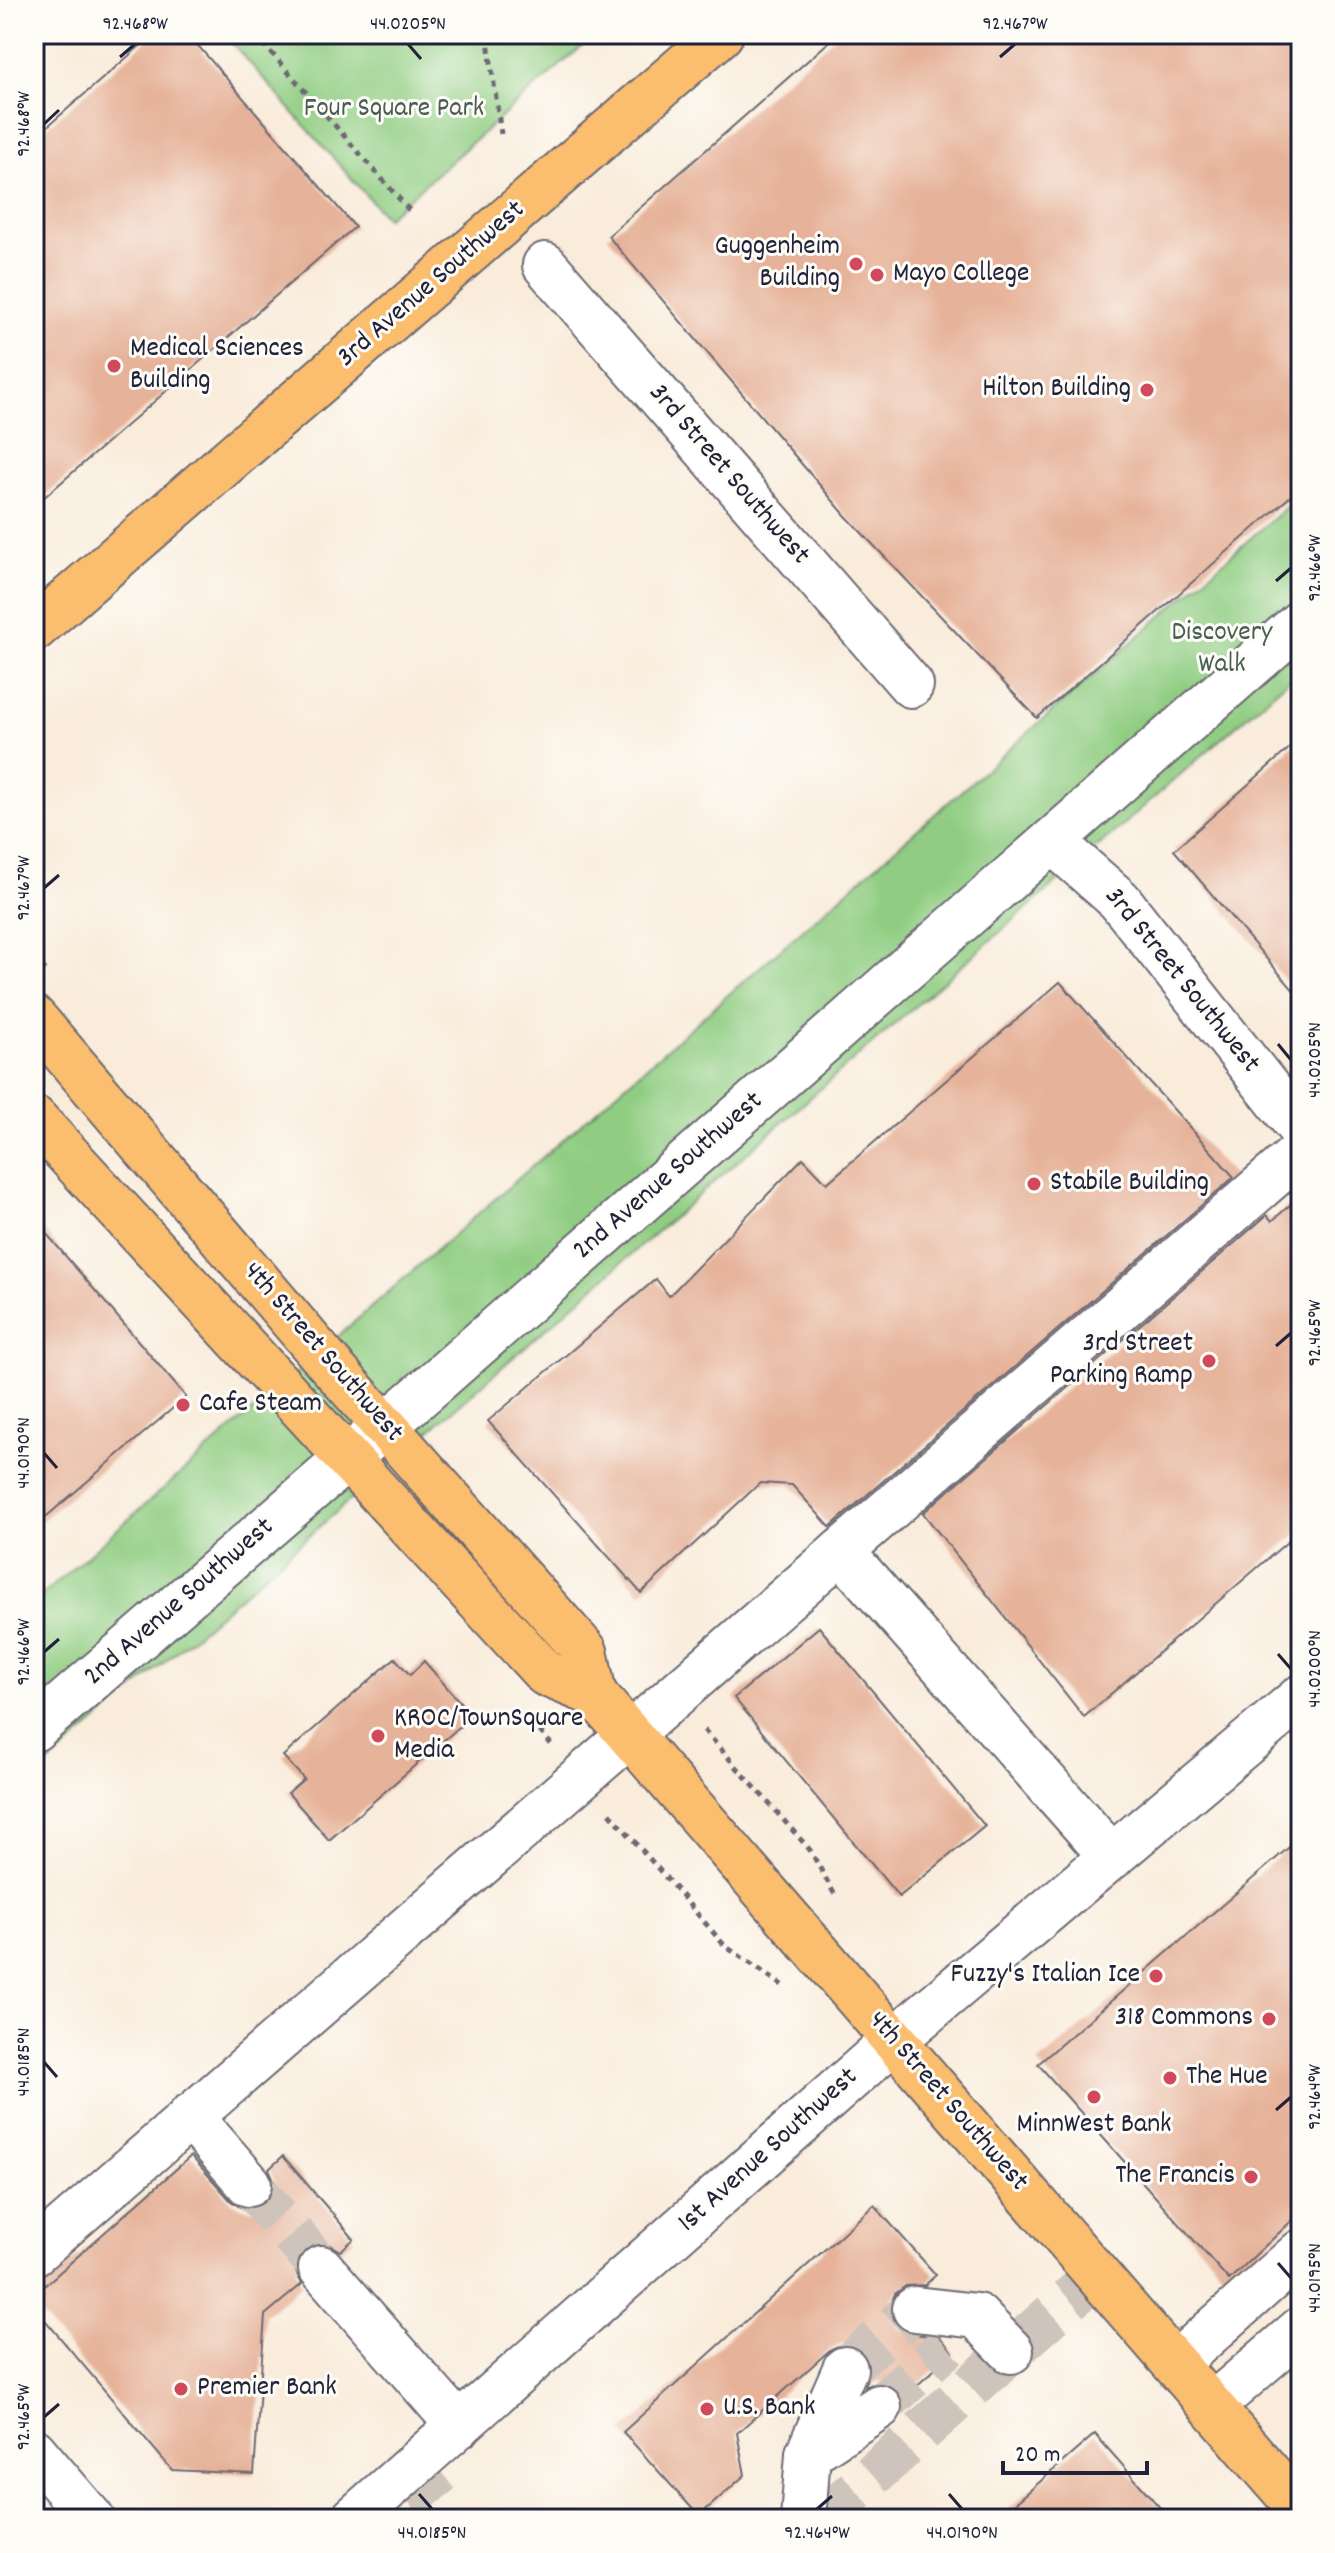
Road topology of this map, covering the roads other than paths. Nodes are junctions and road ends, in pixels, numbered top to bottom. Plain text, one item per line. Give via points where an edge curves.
1 (721, 34) edge
2 (545, 265) dead end
3 (1301, 622) edge
4 (34, 629) edge
5 (911, 685) dead end
6 (1052, 841) junction
7 (34, 1018) edge
8 (34, 1118) edge
9 (1301, 1130) edge
10 (1301, 1152) edge
11 (385, 1426) junction
12 (347, 1457) junction
13 (841, 1551) junction
14 (594, 1694) junction
15 (1301, 1697) edge
16 (34, 1729) edge
17 (629, 1732) junction
18 (1112, 1857) junction
19 (894, 2040) junction
20 (190, 2116) junction
21 (249, 2184) tunnel mouth
22 (1301, 2252) edge
23 (34, 2253) edge
24 (321, 2268) tunnel mouth
25 (943, 2325) dead end
26 (1301, 2329) edge
27 (1011, 2351) dead end
28 (1175, 2364) junction
29 (862, 2388) tunnel mouth
30 (1212, 2406) junction
31 (459, 2426) junction
32 (34, 2451) edge
33 (1301, 2510) edge
34 (92, 2519) edge
35 (353, 2519) edge
36 (803, 2519) edge

1 - 4 main road, 3rd Avenue Southwest
2 - 5 street, 3rd Street Southwest
3 - 6 street, 2nd Avenue Southwest
6 - 9 street, 3rd Street Southwest via 1119,900
6 - 11 street, 2nd Avenue Southwest
7 - 11 main road, 4th Street Southwest
8 - 12 main road, 4th Street Southwest
10 - 13 street
11 - 12 street, 2nd Avenue Southwest
11 - 14 main road, 4th Street Southwest via 585,1651
12 - 14 main road, 4th Street Southwest via 546,1674
12 - 16 street, 2nd Avenue Southwest
13 - 17 street
13 - 18 street
14 - 17 main road, 4th Street Southwest
15 - 18 street, 1st Avenue Southwest
17 - 19 main road, 4th Street Southwest
17 - 20 street
18 - 19 street, 1st Avenue Southwest
19 - 28 main road, 4th Street Southwest
19 - 31 street, 1st Avenue Southwest
20 - 21 street
20 - 23 street
22 - 28 street
24 - 31 street
25 - 27 street
26 - 30 street
28 - 30 main road, 4th Street Southwest
29 - 36 street via 808,2454
30 - 33 main road, 4th Street Southwest
31 - 35 street, 1st Avenue Southwest
32 - 34 street

